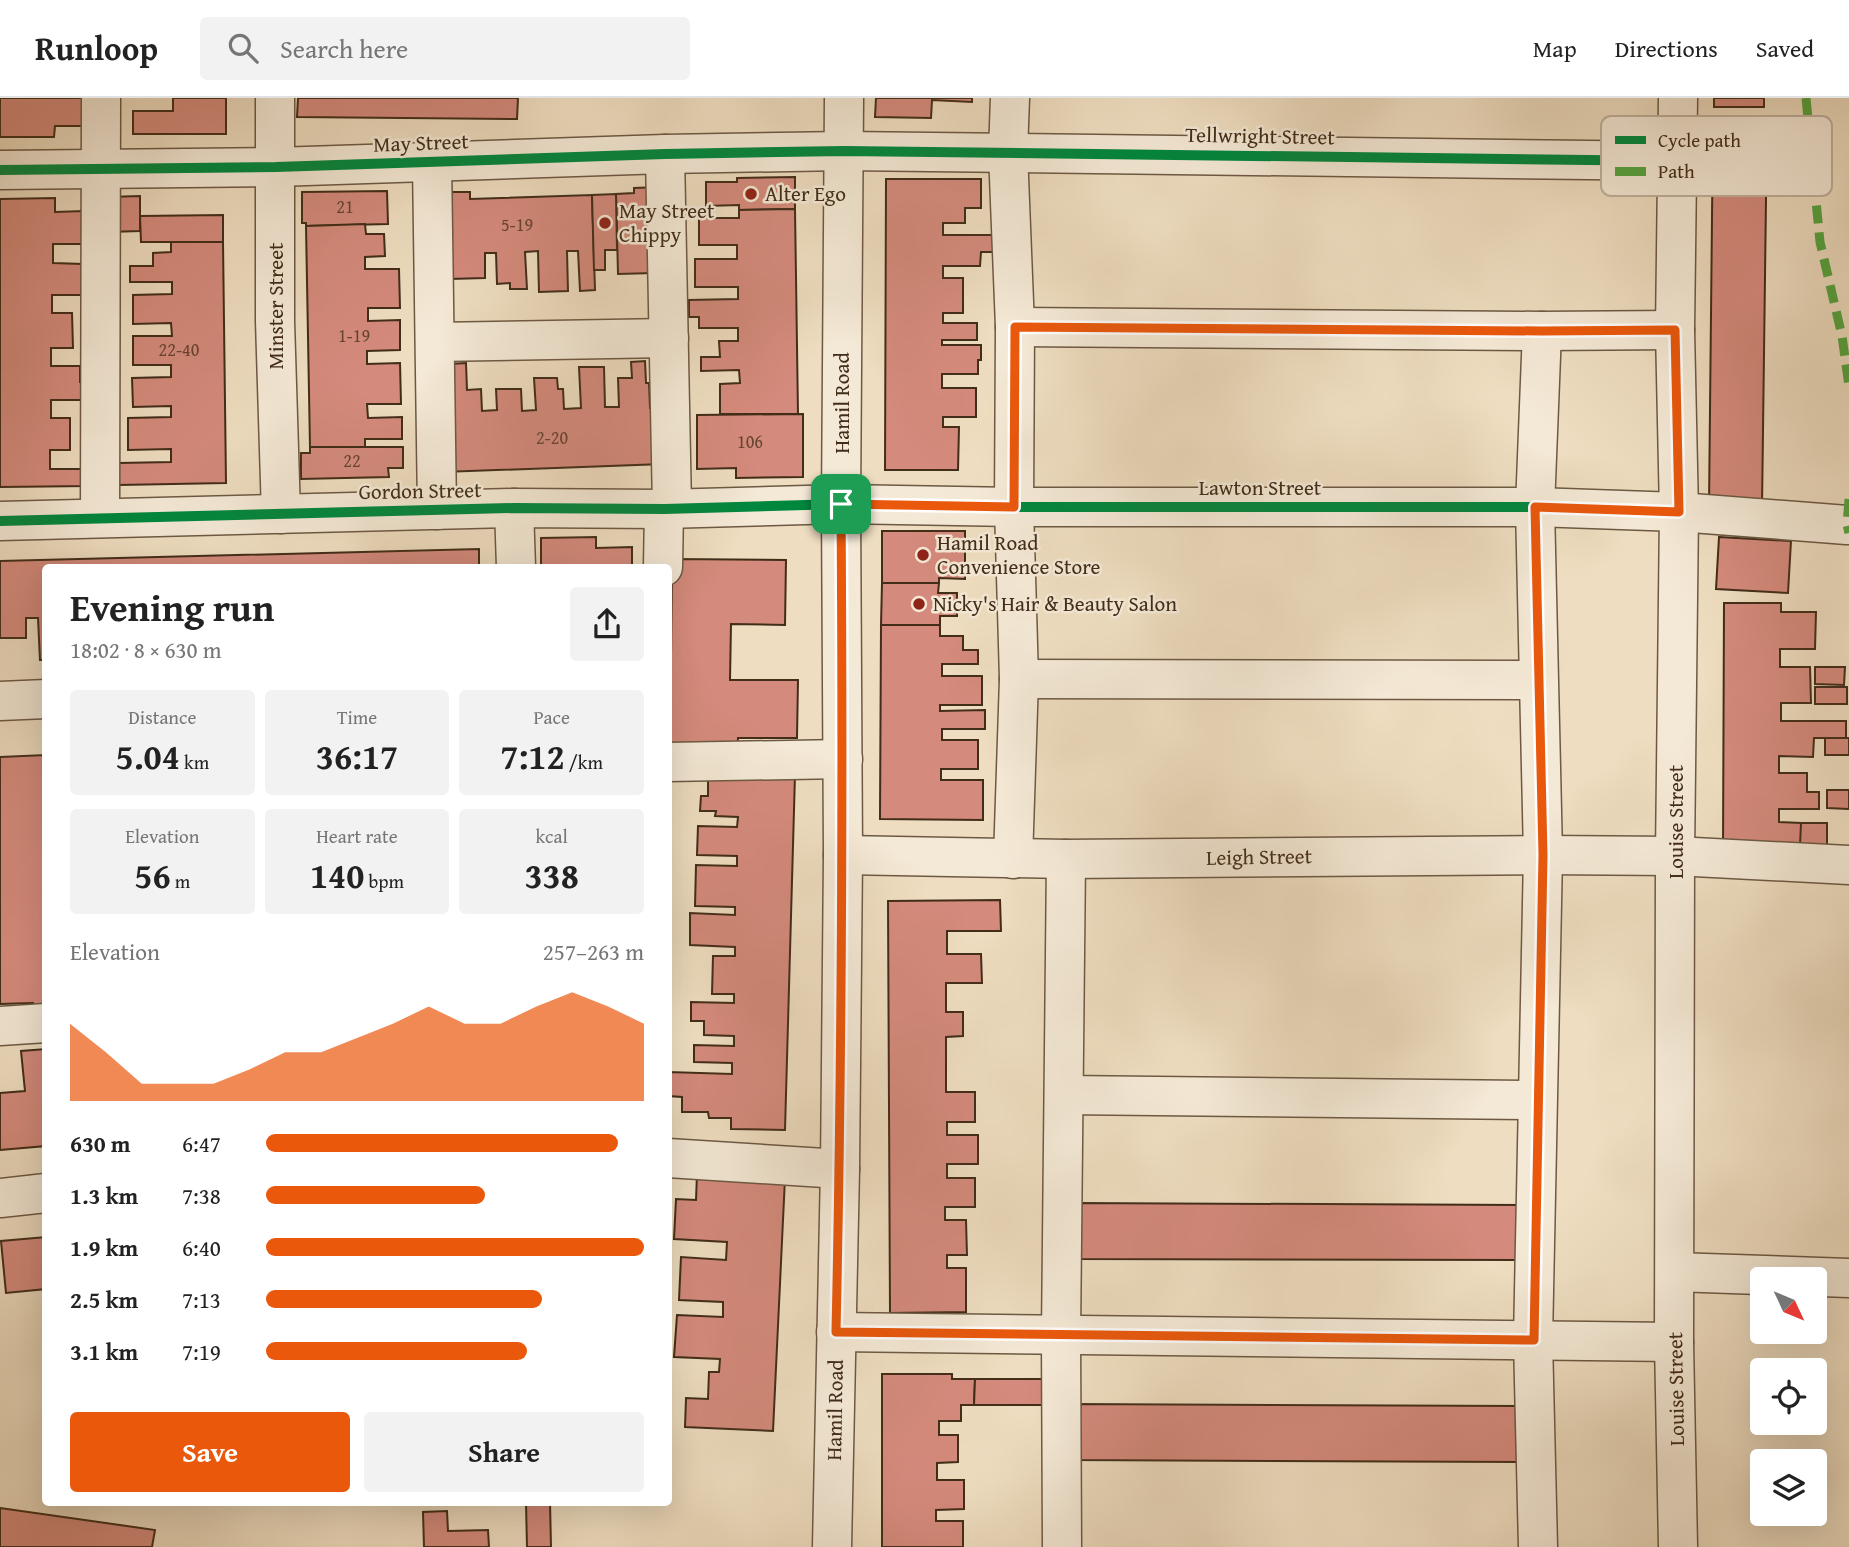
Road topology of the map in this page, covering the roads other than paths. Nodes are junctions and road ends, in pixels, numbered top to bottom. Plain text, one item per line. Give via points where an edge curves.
1 (101, 98) edge
2 (275, 98) edge
3 (844, 98) edge
4 (1010, 98) edge
5 (1678, 98) edge
6 (1677, 116) edge
7 (844, 150) junction
8 (1008, 152) junction
9 (665, 154) junction
10 (1601, 160) edge
11 (432, 162) junction
12 (276, 167) junction
13 (102, 168) junction
14 (0, 170) edge
15 (1676, 196) edge
16 (1015, 327) junction
17 (1675, 330) junction
18 (1542, 331) junction
19 (669, 338) junction
20 (435, 342) junction
21 (841, 504) junction
22 (1014, 507) junction
23 (1535, 507) junction
24 (514, 508) junction
25 (668, 509) junction
26 (437, 510) junction
27 (1679, 512) junction
28 (281, 514) junction
29 (100, 518) junction
30 (0, 521) edge
31 (1847, 525) dead end
32 (516, 564) edge
33 (663, 564) edge
34 (1019, 679) junction
35 (1538, 680) junction
36 (42, 699) edge
37 (0, 701) edge
38 (843, 759) junction
39 (672, 762) edge
40 (843, 855) junction
41 (1543, 855) junction
42 (1675, 856) junction
43 (1013, 859) junction
44 (1066, 859) junction
45 (1849, 865) edge
46 (42, 1023) edge
47 (0, 1026) edge
48 (1064, 1095) junction
49 (1537, 1100) junction
50 (672, 1158) edge
51 (840, 1169) junction
52 (42, 1193) edge
53 (0, 1198) edge
54 (1675, 1272) junction
55 (1849, 1278) edge
56 (836, 1332) junction
57 (1061, 1335) junction
58 (1534, 1340) junction
59 (1674, 1342) junction
60 (832, 1547) edge
61 (1062, 1547) edge
62 (1538, 1547) edge
63 (1678, 1547) edge

1 - 13 street
2 - 12 street, Minster Street
3 - 7 street, Hamil Road
4 - 8 street
5 - 6 street, Louise Street
7 - 8 street, Tellwright Street
7 - 9 street, May Street
7 - 21 street, Hamil Road
8 - 10 street, Tellwright Street
8 - 16 street
9 - 11 street, May Street
9 - 19 street
11 - 12 street, May Street
11 - 20 street
12 - 13 street, May Street
12 - 28 street, Minster Street
13 - 14 street, May Street
13 - 29 street
15 - 17 street, Louise Street
16 - 18 street
16 - 22 street
17 - 18 street
17 - 27 street, Louise Street
18 - 23 street
19 - 20 street
19 - 25 street
20 - 26 street
21 - 22 street, Lawton Street
21 - 25 street, Gordon Street
21 - 38 street, Hamil Road
22 - 23 street, Lawton Street
22 - 34 street
23 - 27 street, Lawton Street
23 - 35 street
24 - 25 street, Gordon Street
24 - 26 street, Gordon Street
24 - 32 street
25 - 33 street
26 - 28 street, Gordon Street
27 - 31 street, Lawton Street
27 - 42 street, Louise Street
28 - 29 street, Gordon Street
29 - 30 street, Gordon Street
34 - 35 street
34 - 43 street
35 - 41 street
36 - 37 street
38 - 39 street
38 - 40 street, Hamil Road
40 - 43 street, Leigh Street
40 - 51 street, Hamil Road
41 - 42 street, Leigh Street
41 - 44 street, Leigh Street
41 - 49 street
42 - 45 street, Leigh Street
42 - 54 street, Louise Street
43 - 44 street, Leigh Street
44 - 48 street
46 - 47 street
48 - 49 street
48 - 57 street
49 - 58 street
50 - 51 street
51 - 56 street, Hamil Road
52 - 53 street
54 - 55 street
54 - 59 street, Louise Street
56 - 57 street
56 - 60 street, Hamil Road
57 - 58 street
57 - 61 street
58 - 59 street
58 - 62 street
59 - 63 street, Louise Street

